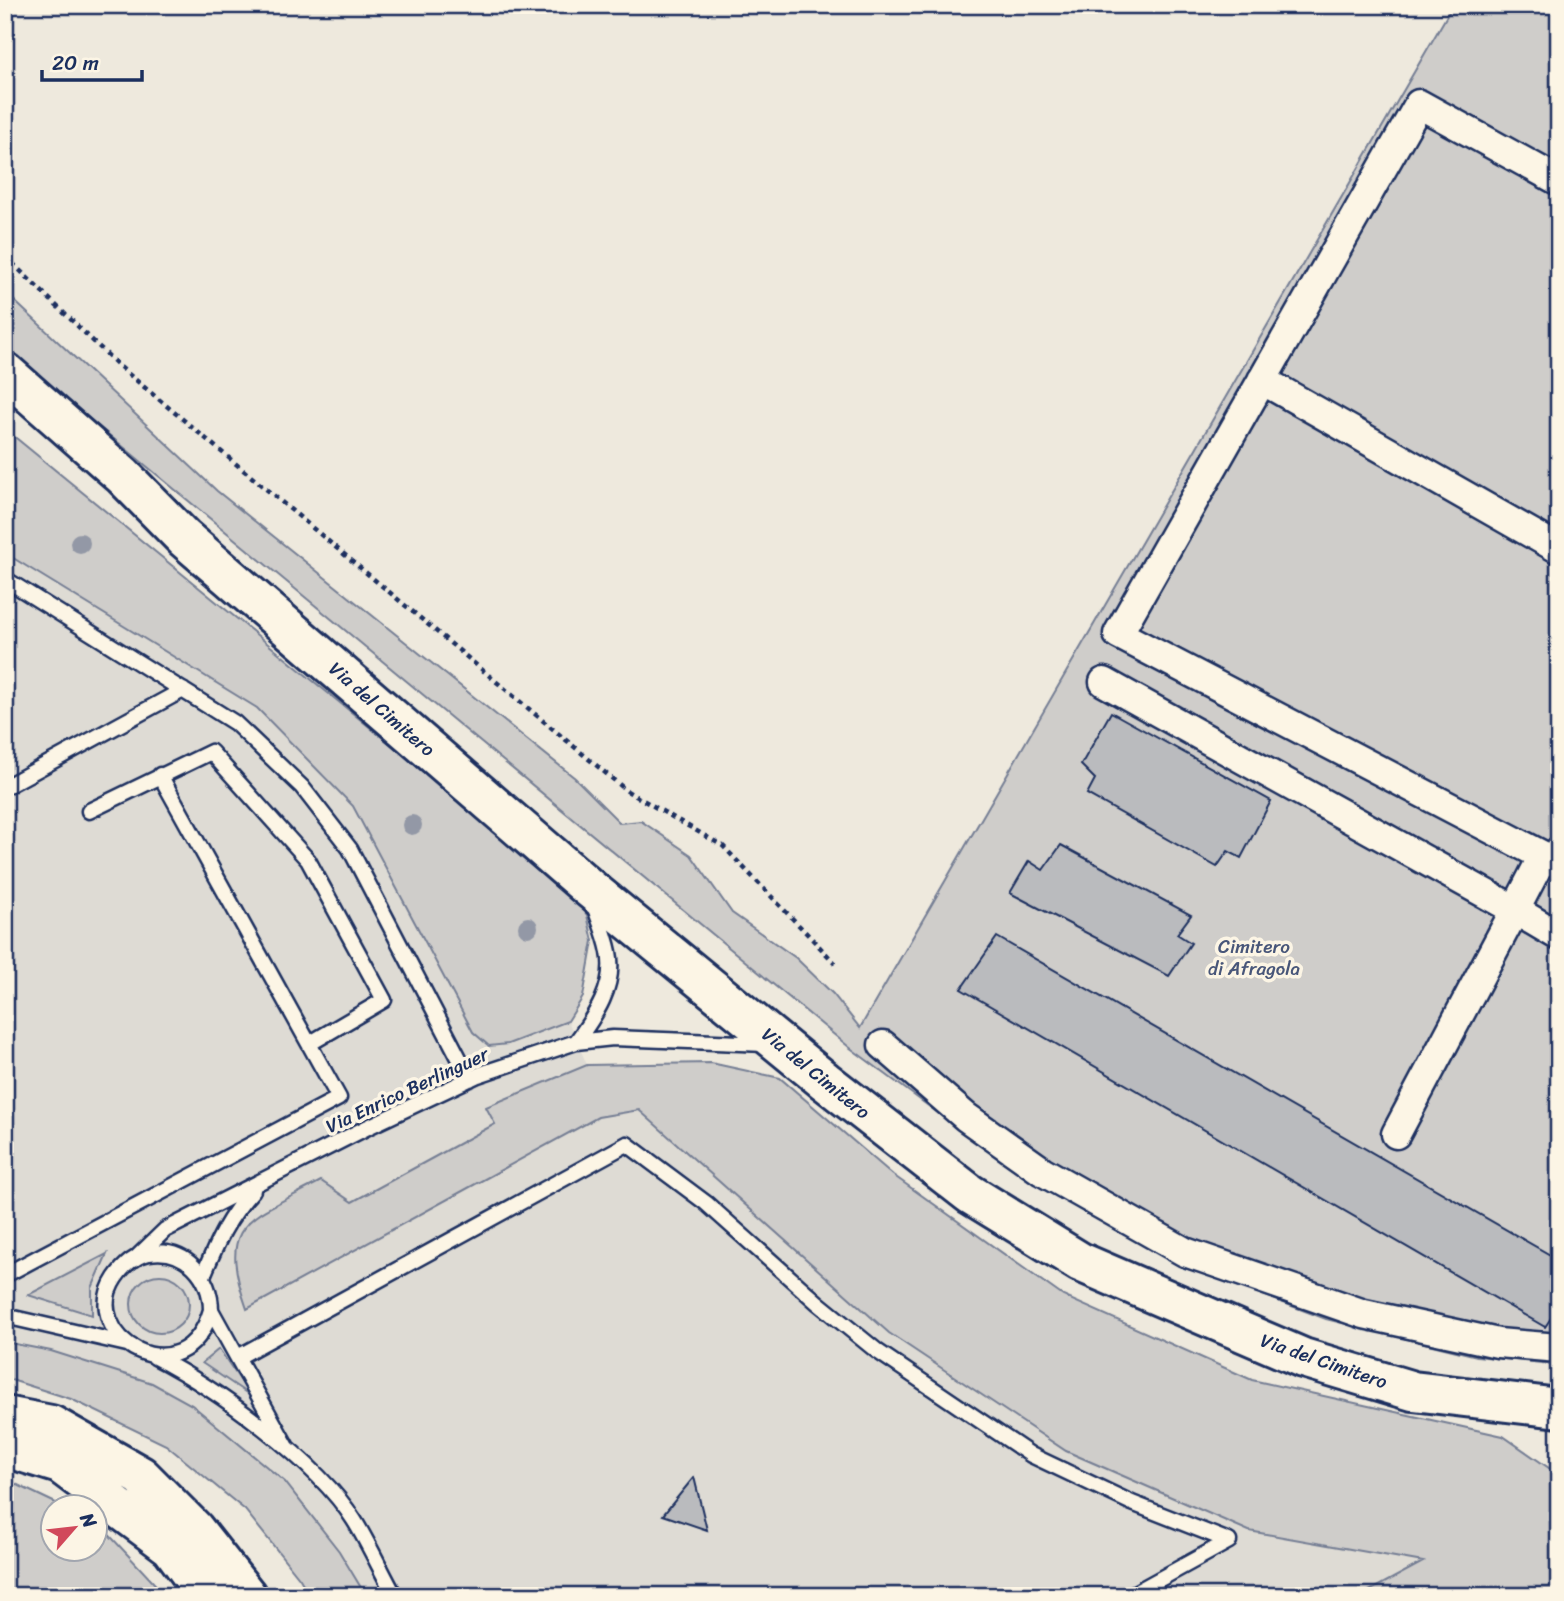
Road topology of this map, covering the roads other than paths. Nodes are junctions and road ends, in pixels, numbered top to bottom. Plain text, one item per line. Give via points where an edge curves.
1 (1559, 181) edge
2 (5, 372) edge
3 (1262, 380) junction
4 (5, 406) edge
5 (184, 538) junction
6 (1559, 550) edge
7 (5, 579) edge
8 (1104, 682) dead end
9 (183, 690) junction
10 (160, 775) junction
11 (5, 787) edge
12 (89, 811) dead end
13 (1553, 858) edge
14 (588, 887) junction
15 (1515, 910) junction
16 (1559, 936) edge
17 (576, 1042) junction
18 (309, 1044) junction
19 (779, 1044) junction
20 (883, 1045) dead end
21 (470, 1079) junction
22 (1396, 1135) dead end
23 (258, 1184) junction
24 (135, 1258) junction
25 (5, 1275) edge
26 (203, 1276) junction
27 (211, 1310) junction
28 (5, 1316) edge
29 (127, 1344) junction
30 (1559, 1348) edge
31 (154, 1356) junction
32 (238, 1357) junction
33 (1559, 1408) edge
34 (5, 1416) edge
35 (5, 1447) edge
36 (287, 1447) junction
37 (207, 1596) edge
38 (247, 1596) edge
39 (395, 1596) edge
40 (1129, 1596) edge

1 - 3 street via 1419,104
2 - 5 main road via 123,476
3 - 6 street
3 - 13 street via 1118,634
4 - 5 main road
5 - 14 main road, Via del Cimitero
7 - 9 lane
8 - 15 street
9 - 11 lane
9 - 21 lane via 235,723 293,778 350,849
10 - 12 lane
10 - 18 lane
10 - 18 lane via 211,752 308,860 384,1000
13 - 15 street
14 - 17 lane via 610,954 607,987 597,1013
14 - 19 main road, Via del Cimitero
15 - 16 street
15 - 22 street
17 - 19 lane, Via Enrico Berlinguer via 613,1038
17 - 21 lane, Via Enrico Berlinguer
18 - 25 lane via 339,1098
19 - 33 main road, Via del Cimitero via 970,1194 1080,1262 1303,1358 1413,1391
20 - 30 street via 966,1117 1042,1171 1185,1252 1364,1314 1498,1343
21 - 23 lane, Via Enrico Berlinguer
23 - 24 lane, Via Enrico Berlinguer via 165,1230
23 - 26 lane via 222,1229
24 - 26 lane via 149,1253 179,1256
24 - 29 lane via 112,1283 108,1299 112,1324
26 - 27 lane
27 - 31 lane via 207,1326 191,1344 170,1355
27 - 32 lane
28 - 29 lane
29 - 31 lane
31 - 36 lane via 183,1371
32 - 36 lane
32 - 40 lane via 627,1144 706,1203 877,1350 1031,1455 1132,1503 1229,1541
34 - 38 main road via 51,1425 141,1476 194,1529
35 - 37 main road via 60,1464 71,1472 171,1547
36 - 39 lane via 353,1519

